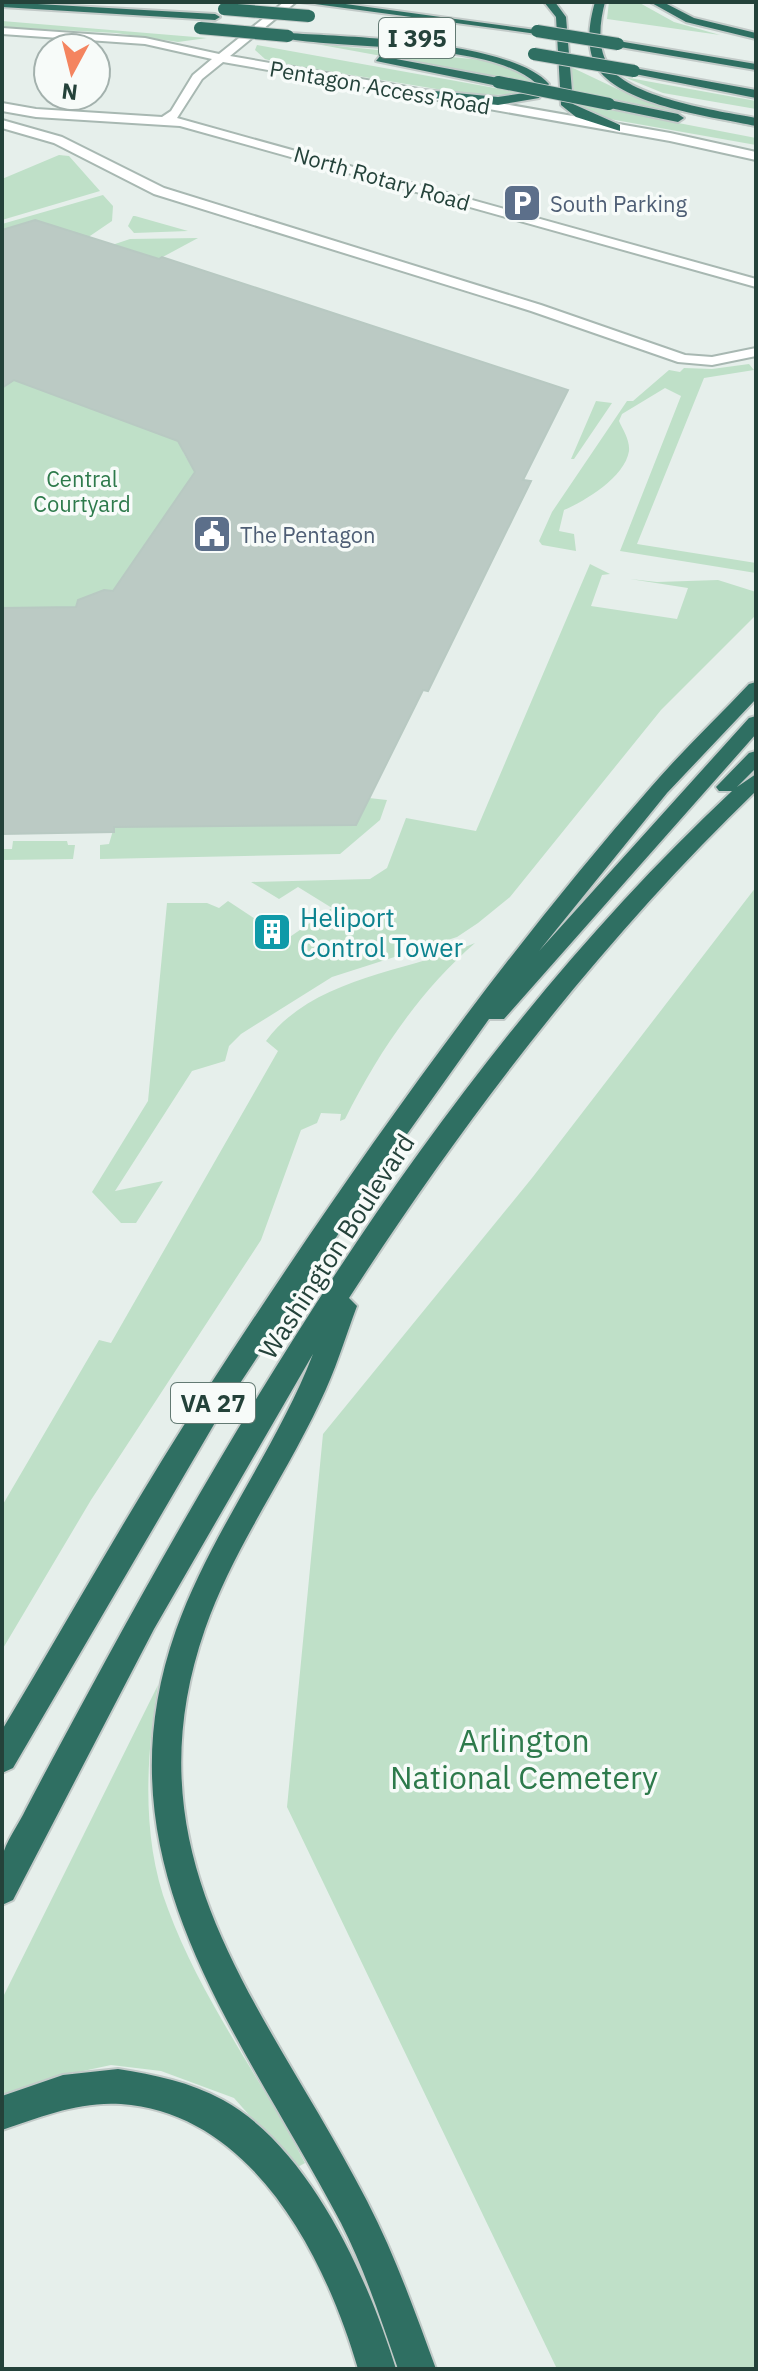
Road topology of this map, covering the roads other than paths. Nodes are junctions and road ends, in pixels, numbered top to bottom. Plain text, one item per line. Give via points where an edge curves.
1 (140, 2) edge
2 (239, 2) edge
3 (267, 2) edge
4 (291, 2) edge
5 (305, 2) edge
6 (347, 2) edge
7 (549, 2) edge
8 (655, 2) edge
9 (598, 4) edge
10 (666, 6) edge
11 (4, 11) edge
12 (220, 13) junction
13 (312, 14) edge
14 (526, 16) dead end
15 (105, 24) dead end
16 (140, 27) dead end
17 (153, 28) dead end
18 (197, 30) junction
19 (537, 30) junction
20 (2, 31) edge
21 (181, 31) dead end
22 (756, 36) edge
23 (283, 40) junction
24 (243, 43) junction
25 (618, 43) junction
26 (695, 45) junction
27 (725, 48) dead end
28 (205, 53) junction
29 (756, 55) edge
30 (223, 58) junction
31 (756, 67) edge
32 (284, 70) junction
33 (756, 77) edge
34 (180, 78) dead end
35 (396, 90) junction
36 (642, 92) junction
37 (756, 94) edge
38 (167, 99) dead end
39 (2, 107) edge
40 (756, 113) edge
41 (2, 117) edge
42 (167, 118) junction
43 (756, 122) edge
44 (2, 124) edge
45 (616, 128) junction
46 (756, 132) edge
47 (71, 146) junction
48 (756, 156) edge
49 (756, 283) edge
50 (756, 352) edge
51 (756, 688) edge
52 (756, 722) edge
53 (756, 757) edge
54 (756, 780) edge
55 (667, 866) junction
56 (448, 1062) junction
57 (362, 1258) junction
58 (2, 1758) edge
59 (2, 1889) edge
60 (2, 2113) edge
61 (377, 2369) edge
62 (417, 2369) edge

1 - 12 highway
2 - 13 highway
3 - 28 street
4 - 24 street
5 - 13 highway
6 - 19 highway
7 - 45 highway via 561,17 567,105
8 - 10 highway
9 - 36 highway via 596,44 603,67
10 - 22 highway via 704,24
11 - 12 highway, I 395
11 - 15 highway
11 - 18 highway
12 - 13 highway, I 395
13 - 19 highway
13 - 19 highway
13 - 37 highway, I 395, bridge
14 - 19 highway
16 - 17 highway
18 - 21 highway
18 - 23 highway, bridge
19 - 25 highway
19 - 25 highway
20 - 28 street, Pentagon Access Road via 130,39
23 - 35 highway via 485,57 530,71 543,84 535,95 498,101
23 - 46 highway, bridge
24 - 30 street
24 - 32 street via 247,53
25 - 26 highway
25 - 31 highway
25 - 33 highway
26 - 27 highway
26 - 29 highway
28 - 30 street, Pentagon Access Road
28 - 34 street
30 - 32 street, Pentagon Access Road
30 - 42 street via 197,77 176,113
32 - 35 street, Pentagon Access Road
35 - 45 street, Pentagon Access Road
36 - 40 highway
36 - 43 highway
38 - 42 street via 161,110
39 - 42 street, North Rotary Road
41 - 47 street via 61,133
42 - 49 street, North Rotary Road
44 - 47 street
45 - 48 street, Pentagon Access Road
47 - 50 street via 159,191 683,359 712,361
51 - 56 highway, Washington Boulevard / VA 27 via 623,831 507,977
52 - 56 highway via 525,983
53 - 55 highway via 720,794
54 - 55 highway, Washington Boulevard / VA 27
55 - 57 highway, Washington Boulevard / VA 27 via 498,1066
56 - 58 highway, Washington Boulevard / VA 27 via 223,1388
57 - 59 highway, Washington Boulevard / VA 27 via 163,1586
57 - 62 highway via 309,1399 229,1543 191,1629 169,1708 165,1781 178,1867 193,1912 247,2023 354,2212 384,2276
60 - 61 highway via 62,2091 116,2085 175,2095 224,2120 270,2160 314,2222

